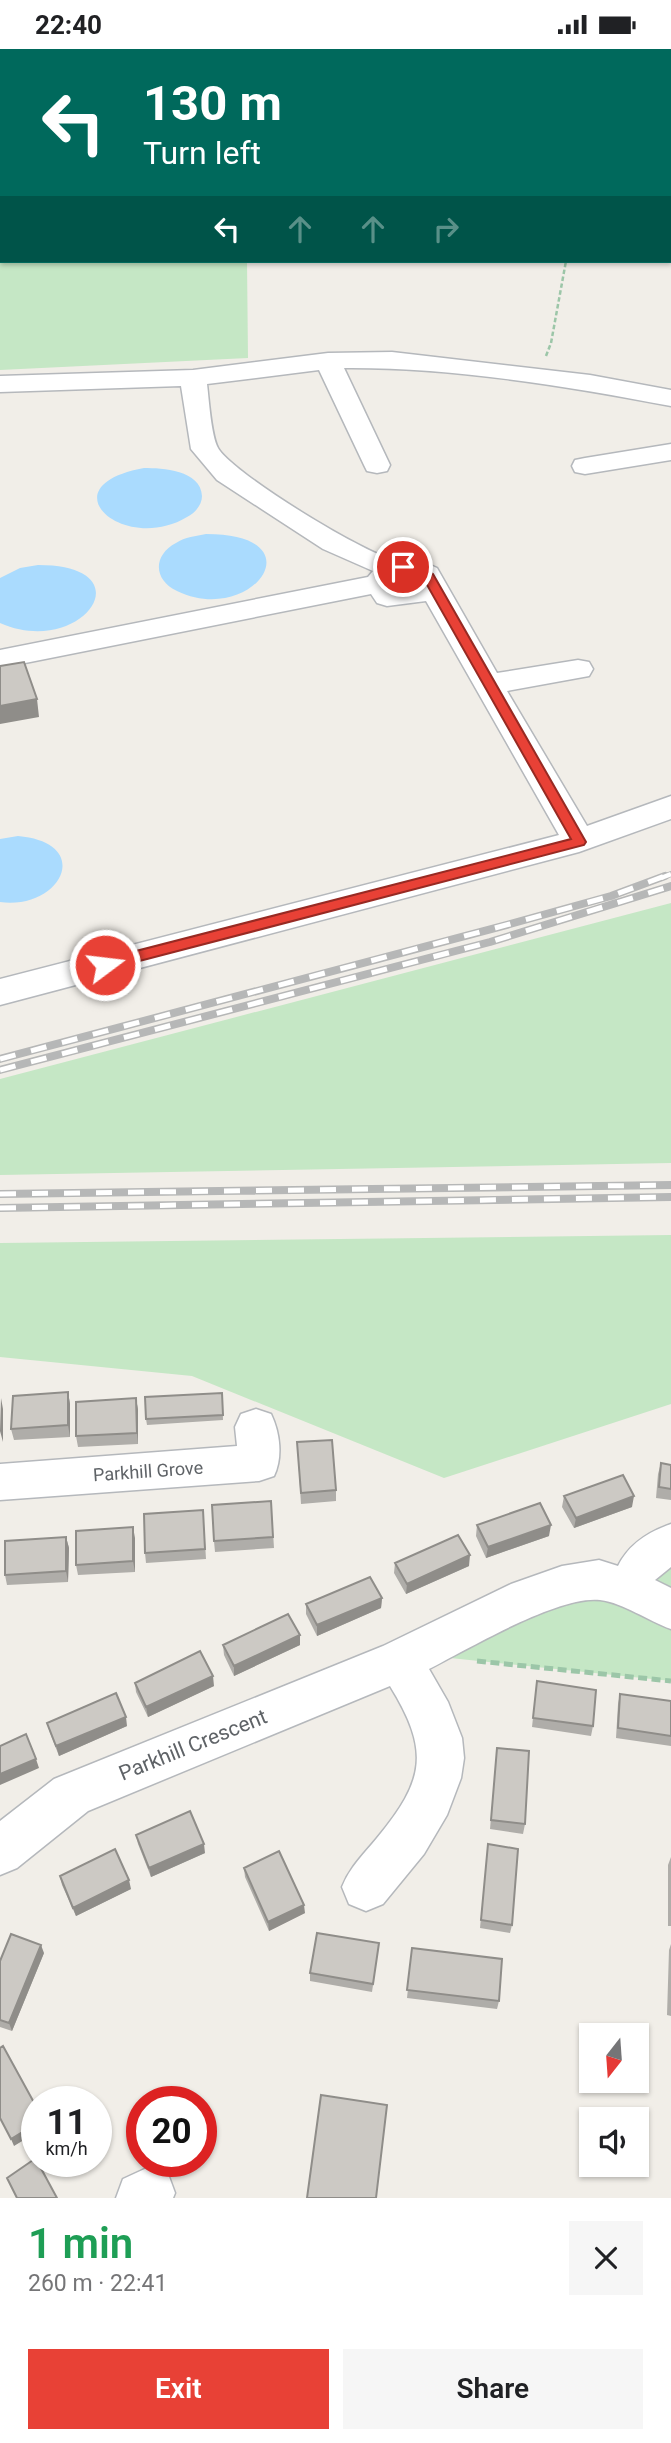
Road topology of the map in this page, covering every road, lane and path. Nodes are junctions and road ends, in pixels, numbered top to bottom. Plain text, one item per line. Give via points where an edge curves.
1 (566, 263) edge
2 (328, 361) junction
3 (511, 375) junction
4 (193, 378) junction
5 (0, 384) edge
6 (671, 398) edge
7 (671, 452) edge
8 (377, 465) dead end
9 (585, 465) dead end
10 (387, 576) junction
11 (0, 659) edge
12 (578, 669) dead end
13 (490, 684) junction
14 (671, 807) edge
15 (579, 842) junction
16 (0, 992) edge
17 (256, 1427) dead end
18 (0, 1482) edge
19 (671, 1543) edge
20 (628, 1589) junction
21 (671, 1609) edge
22 (406, 1658) junction
23 (671, 1681) edge
24 (0, 1851) edge
25 (366, 1887) dead end

1 - 3 path via 545,358
2 - 3 street via 392,360
2 - 4 street
2 - 8 street
3 - 6 street
4 - 5 street
4 - 10 street via 204,449 227,474
7 - 9 street
10 - 11 street
10 - 13 street via 387,597 435,591
12 - 13 street
13 - 15 street
14 - 15 street
15 - 16 street
17 - 18 street, Parkhill Grove via 259,1464
19 - 20 street via 642,1563
20 - 21 street, Parkhill Crescent
20 - 22 street, Parkhill Crescent via 599,1580 562,1586 526,1598
22 - 23 path
22 - 24 street, Parkhill Crescent via 71,1795
22 - 25 street via 440,1739 440,1776 406,1843

